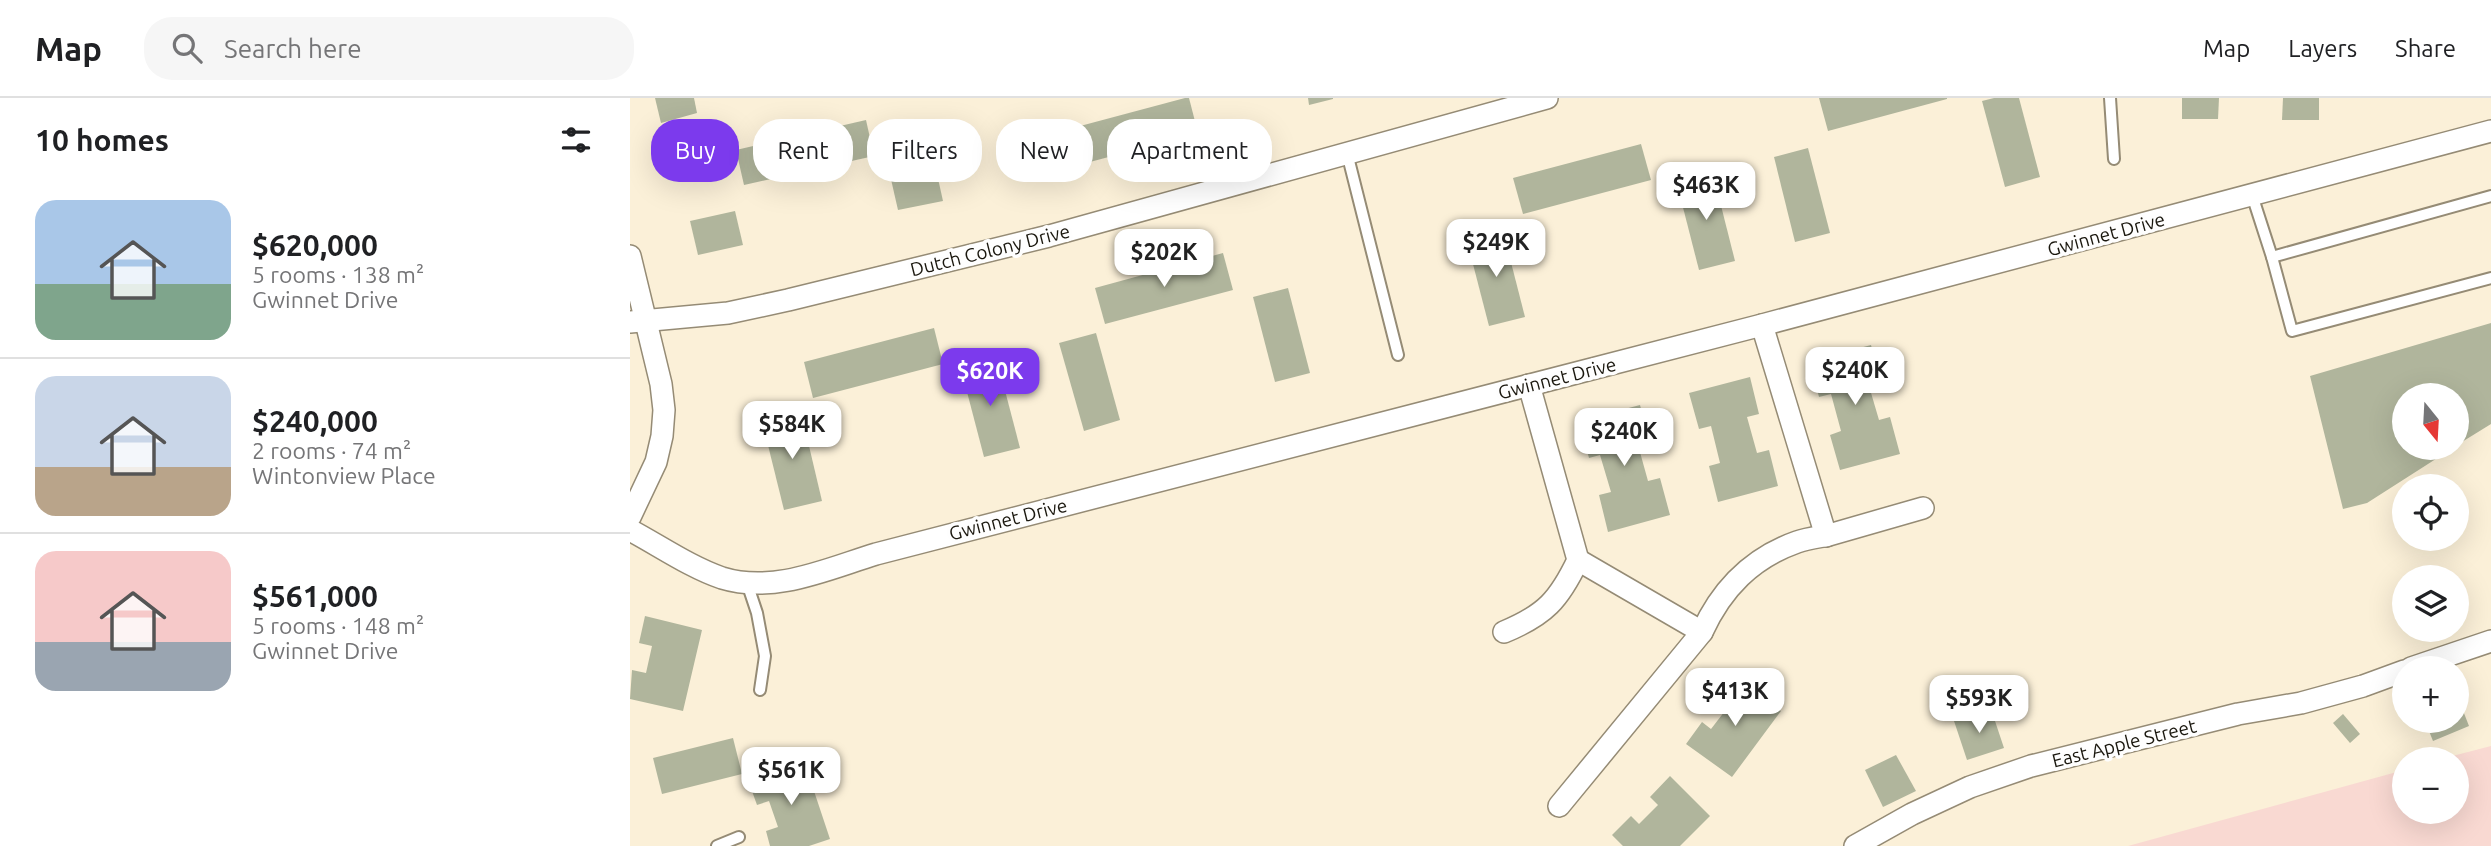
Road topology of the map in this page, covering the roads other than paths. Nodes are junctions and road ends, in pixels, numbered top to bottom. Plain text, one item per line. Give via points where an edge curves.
1 (1547, 98) edge
2 (2109, 98) edge
3 (2491, 131) edge
4 (1347, 153) junction
5 (2114, 159) dead end
6 (2252, 195) junction
7 (2491, 196) edge
8 (630, 256) edge
9 (2272, 257) junction
10 (2491, 278) edge
11 (638, 321) edge
12 (1762, 325) junction
13 (1398, 355) dead end
14 (1530, 385) junction
15 (1923, 508) dead end
16 (630, 517) edge
17 (630, 530) edge
18 (1826, 536) junction
19 (1578, 560) junction
20 (747, 583) junction
21 (1504, 632) dead end
22 (1702, 632) junction
23 (2491, 641) edge
24 (2447, 656) edge
25 (2392, 675) edge
26 (760, 690) dead end
27 (1559, 807) dead end
28 (739, 837) dead end
29 (717, 846) edge
30 (1855, 846) edge

1 - 4 street, Dutch Colony Drive
2 - 5 lane
3 - 6 street, Gwinnet Drive
4 - 11 street, Dutch Colony Drive via 1049,236 789,300 729,313
4 - 13 lane
6 - 9 lane
6 - 12 street, Gwinnet Drive
7 - 9 lane
8 - 11 street
9 - 10 lane via 2292,331
11 - 16 street via 661,384 664,410 656,462
12 - 14 street, Gwinnet Drive
12 - 18 street
14 - 19 street
14 - 20 street, Gwinnet Drive via 794,579
15 - 18 street
17 - 20 street, Gwinnet Drive via 702,570
18 - 22 street via 1777,550 1745,570 1720,598
19 - 21 street via 1550,606
19 - 22 street
20 - 26 lane via 765,656
22 - 27 street
23 - 24 street
25 - 30 street, East Apple Street via 2301,703 2238,714 2031,766 1970,787
28 - 29 lane

